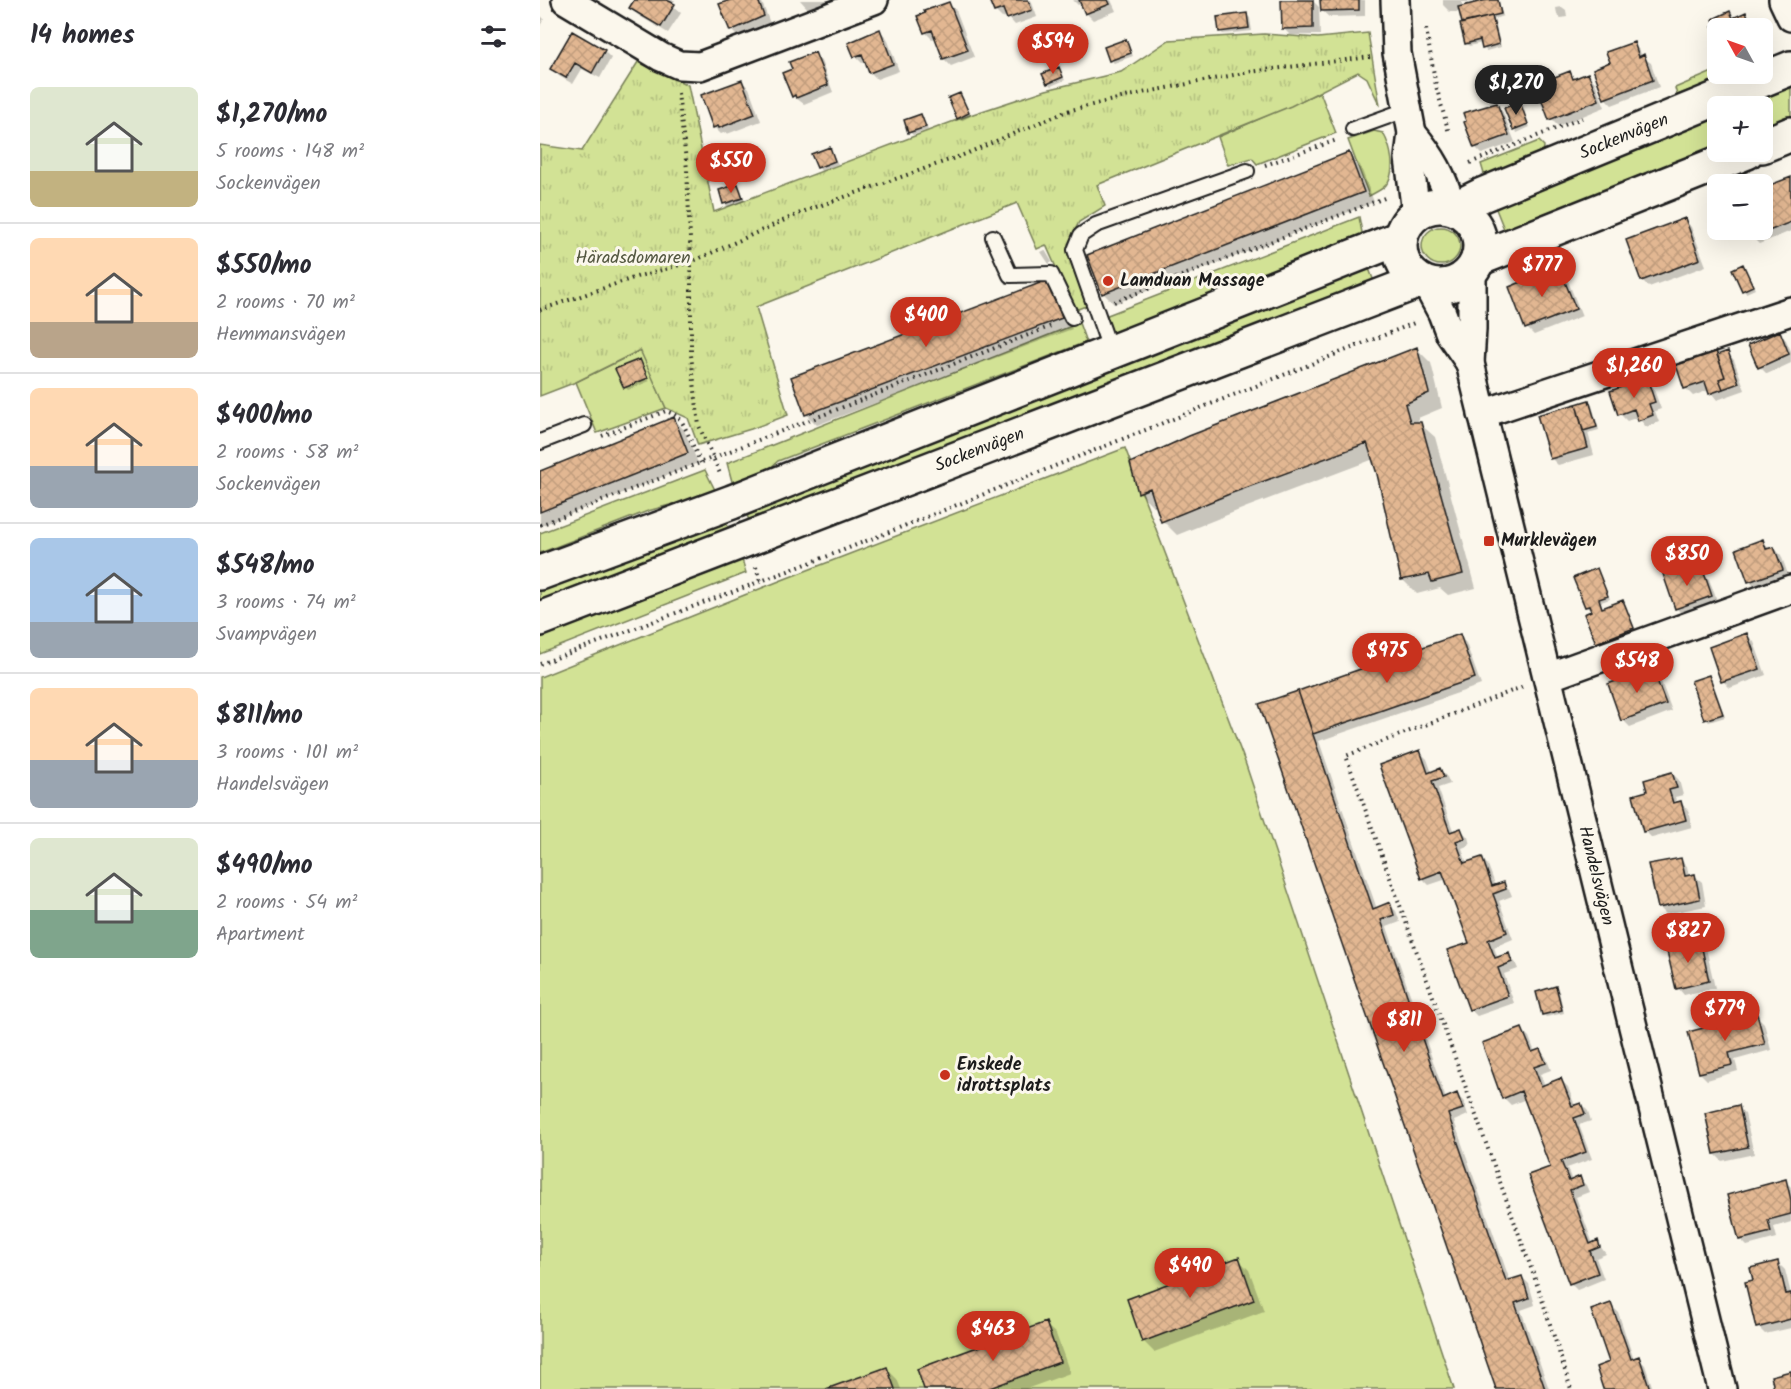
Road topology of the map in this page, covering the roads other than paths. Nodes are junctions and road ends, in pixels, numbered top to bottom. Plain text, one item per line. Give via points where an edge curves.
1 (566, 0) edge
2 (874, 0) edge
3 (1395, 0) edge
4 (1783, 0) edge
5 (1791, 17) edge
6 (1791, 68) edge
7 (1409, 122) junction
8 (1353, 129) road end
9 (1791, 134) edge
10 (1773, 141) edge
11 (1723, 162) edge
12 (1247, 171) road end
13 (1458, 197) junction
14 (1410, 212) junction
15 (993, 237) dead end
16 (1475, 265) junction
17 (1423, 283) junction
18 (1791, 311) edge
19 (1072, 318) road end
20 (1111, 352) junction
21 (1470, 363) junction
22 (1482, 414) junction
23 (584, 425) dead end
24 (540, 442) edge
25 (540, 573) edge
26 (1791, 589) edge
27 (540, 619) edge
28 (1548, 677) junction
29 (1722, 1389) edge

1 - 2 street via 661,57 679,65 700,66
3 - 7 street via 1397,53
4 - 5 street
6 - 13 street, Sockenvägen
7 - 8 lane
7 - 13 street
7 - 14 street
9 - 10 street
11 - 16 street, Sockenvägen
12 - 20 lane via 1096,225 1081,235 1075,250
13 - 14 street, Sockenvägen
13 - 16 street via 1479,236
14 - 17 street via 1399,250 1409,273
14 - 20 street, Sockenvägen
15 - 19 lane via 1010,275 1051,274
16 - 17 street, Sockenvägen via 1460,282 1443,287
16 - 21 street, Handelsvägen
17 - 21 street, Handelsvägen
17 - 27 street, Sockenvägen
18 - 22 street
20 - 25 street, Sockenvägen
21 - 22 street, Handelsvägen
22 - 28 street, Handelsvägen
23 - 24 lane
26 - 28 street
28 - 29 street, Handelsvägen

